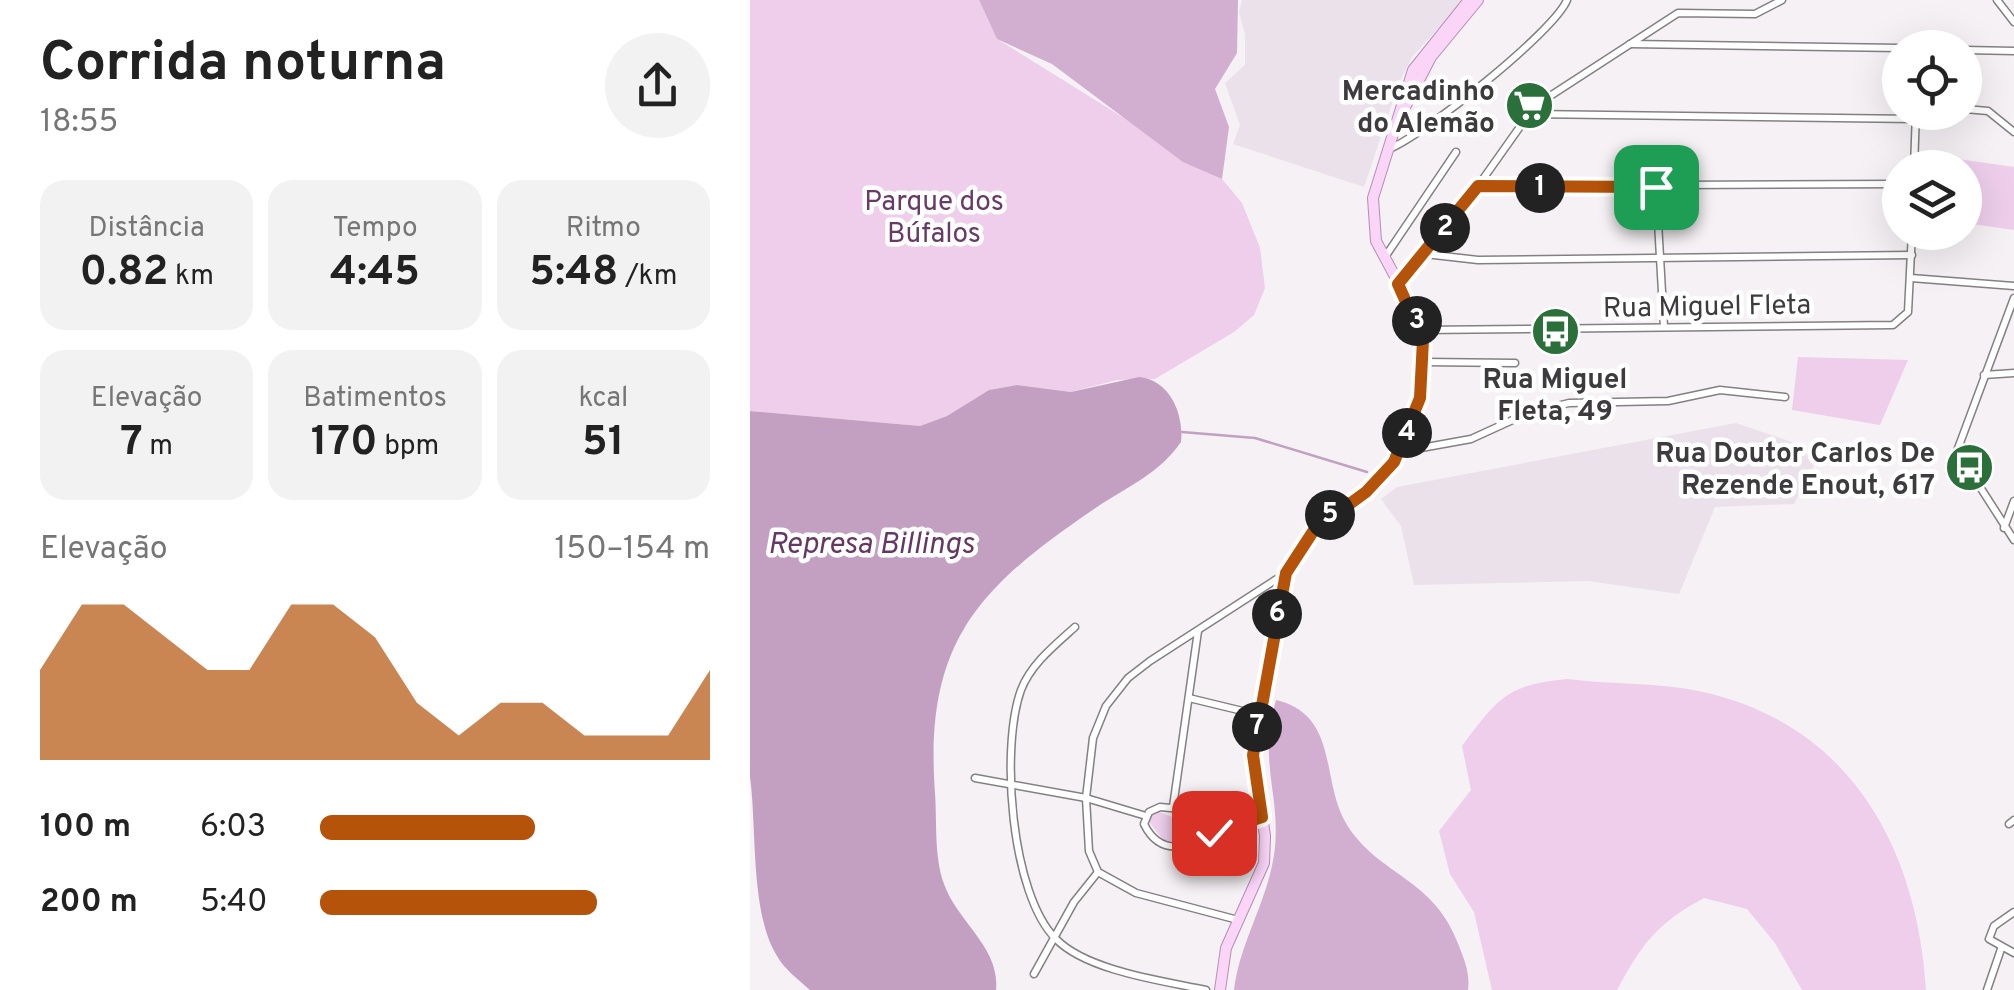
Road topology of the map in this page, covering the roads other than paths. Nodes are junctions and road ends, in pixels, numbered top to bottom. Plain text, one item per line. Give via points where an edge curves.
1 (1469, 0) edge
2 (1478, 0) edge
3 (1567, 0) edge
4 (1782, 0) edge
5 (1997, 0) edge
6 (2014, 22) edge
7 (1629, 44) junction
8 (1882, 48) edge
9 (1982, 50) edge
10 (2014, 51) edge
11 (1982, 110) edge
12 (1529, 114) junction
13 (1882, 116) edge
14 (1398, 121) junction
15 (2014, 132) edge
16 (1388, 150) junction
17 (1456, 152) dead end
18 (1882, 184) edge
19 (1478, 186) junction
20 (1656, 187) junction
21 (1912, 250) edge
22 (1425, 254) junction
23 (1912, 254) junction
24 (1384, 258) junction
25 (1659, 258) junction
26 (1911, 278) junction
27 (1398, 284) junction
28 (2014, 286) edge
29 (2014, 298) edge
30 (1664, 327) junction
31 (1420, 330) junction
32 (1424, 362) junction
33 (1515, 363) dead end
34 (2014, 373) edge
35 (1984, 375) junction
36 (1785, 397) dead end
37 (1398, 453) junction
38 (2014, 501) edge
39 (2004, 528) junction
40 (2014, 540) edge
41 (1286, 573) junction
42 (1076, 627) dead end
43 (1198, 630) junction
44 (1189, 698) junction
45 (1259, 715) junction
46 (975, 778) dead end
47 (1007, 783) junction
48 (1086, 798) junction
49 (1173, 807) junction
50 (1146, 816) junction
51 (1262, 817) junction
52 (1214, 833) junction
53 (1098, 872) junction
54 (2014, 912) edge
55 (1240, 920) junction
56 (1054, 938) junction
57 (2000, 948) junction
58 (2014, 953) edge
59 (1034, 974) dead end
60 (1206, 990) edge
61 (1220, 990) edge
62 (1987, 990) edge

1 - 14 main road via 1413,70
2 - 14 main road via 1431,57
3 - 16 street via 1548,26 1431,126
4 - 7 street via 1754,14 1678,13
5 - 6 street
7 - 8 street
7 - 12 street
9 - 10 street
11 - 15 street
12 - 13 street
12 - 19 street
14 - 16 main road
16 - 24 main road via 1372,211
17 - 24 street
18 - 20 street
19 - 20 street
19 - 22 street
20 - 25 street
21 - 23 street, Rua Miguel Fleta
22 - 25 street via 1460,260
22 - 27 street
23 - 25 street
23 - 26 street, Rua Miguel Fleta
24 - 27 main road
25 - 30 street
26 - 28 street
26 - 30 street, Rua Miguel Fleta via 1908,312 1893,325
27 - 31 main road
29 - 35 street
30 - 31 street, Rua Miguel Fleta
31 - 32 main road
32 - 33 street
32 - 37 main road via 1420,398
34 - 35 street
35 - 39 street via 1957,451
36 - 37 street via 1732,390 1668,401 1588,401 1528,412 1471,439
37 - 41 main road via 1380,478 1314,530
38 - 39 street
39 - 40 street
41 - 43 street
41 - 45 main road
42 - 47 street via 1043,657 1021,690
43 - 44 street
43 - 48 street via 1115,691 1097,723
44 - 45 street
44 - 49 street
45 - 51 main road via 1253,755
46 - 47 street
47 - 48 street
47 - 56 street via 1023,862
48 - 50 street
48 - 53 street via 1089,851
49 - 50 street
49 - 52 street
50 - 52 street via 1145,828 1170,848
51 - 52 street
51 - 55 main road via 1264,863
53 - 55 street via 1136,893
53 - 56 street
54 - 57 street via 1989,934
55 - 61 main road via 1223,958
56 - 59 street
56 - 60 street via 1124,972
57 - 58 street
57 - 62 street

